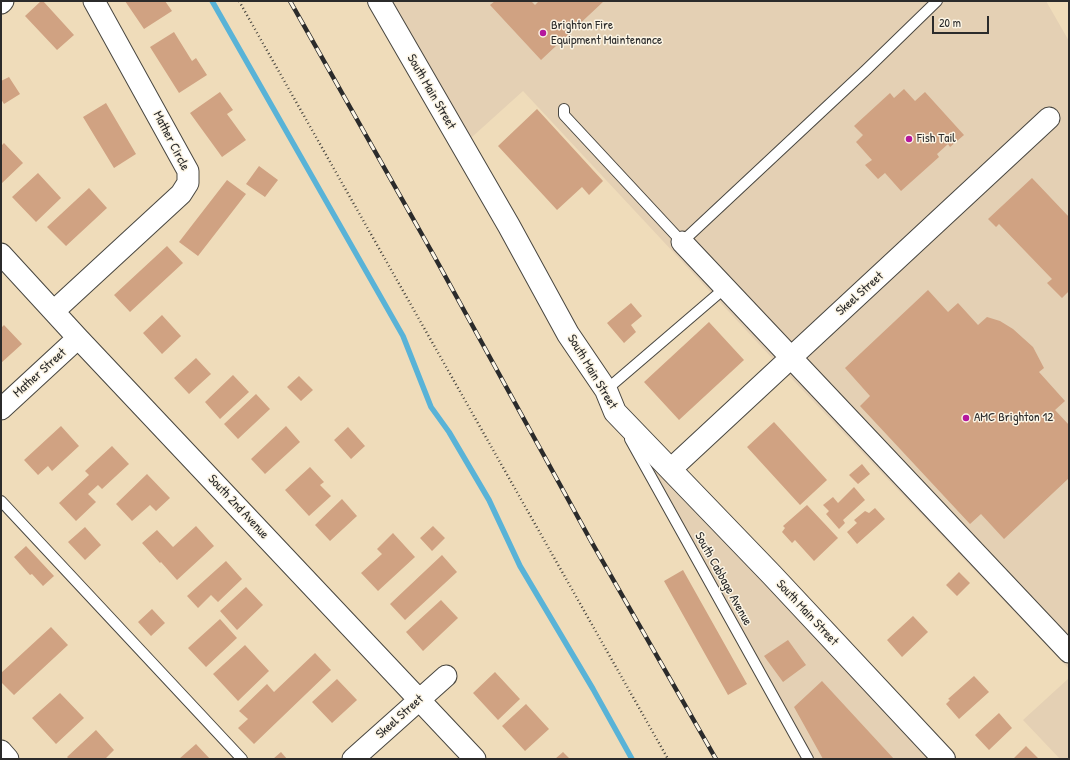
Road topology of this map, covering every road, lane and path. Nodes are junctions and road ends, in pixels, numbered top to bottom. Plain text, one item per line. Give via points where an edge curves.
1 (94, 1) edge
2 (238, 1) edge
3 (379, 1) edge
4 (937, 1) edge
5 (564, 109) dead end
6 (1049, 118) dead end
7 (682, 242) junction
8 (1, 254) edge
9 (726, 288) junction
10 (54, 311) junction
11 (78, 338) junction
12 (792, 357) junction
13 (606, 390) junction
14 (1, 409) edge
15 (615, 412) junction
16 (671, 469) junction
17 (1, 501) edge
18 (1069, 652) edge
19 (446, 676) dead end
20 (420, 699) junction
21 (1, 751) edge
22 (8, 759) edge
23 (242, 759) edge
24 (354, 759) edge
25 (476, 759) edge
26 (668, 759) edge
27 (808, 759) edge
28 (944, 759) edge

1 - 10 street, Mather Circle via 188,170 188,183 181,194
2 - 26 path
3 - 13 street, South Main Street via 568,334
4 - 7 lane
5 - 7 lane via 564,115
6 - 12 street, Skeel Street
7 - 9 street
8 - 10 street, South 2nd Avenue
9 - 12 street
9 - 13 lane
10 - 11 street, South 2nd Avenue
11 - 14 street, Mather Street
11 - 20 street, South 2nd Avenue
12 - 16 street, Skeel Street
12 - 18 street
13 - 15 street, South Main Street
15 - 16 street, South Main Street
15 - 27 lane, South Cabbage Avenue
16 - 28 street, South Main Street
17 - 23 lane
19 - 20 street, Skeel Street
20 - 24 street, Skeel Street
20 - 25 street, South 2nd Avenue
21 - 22 street

